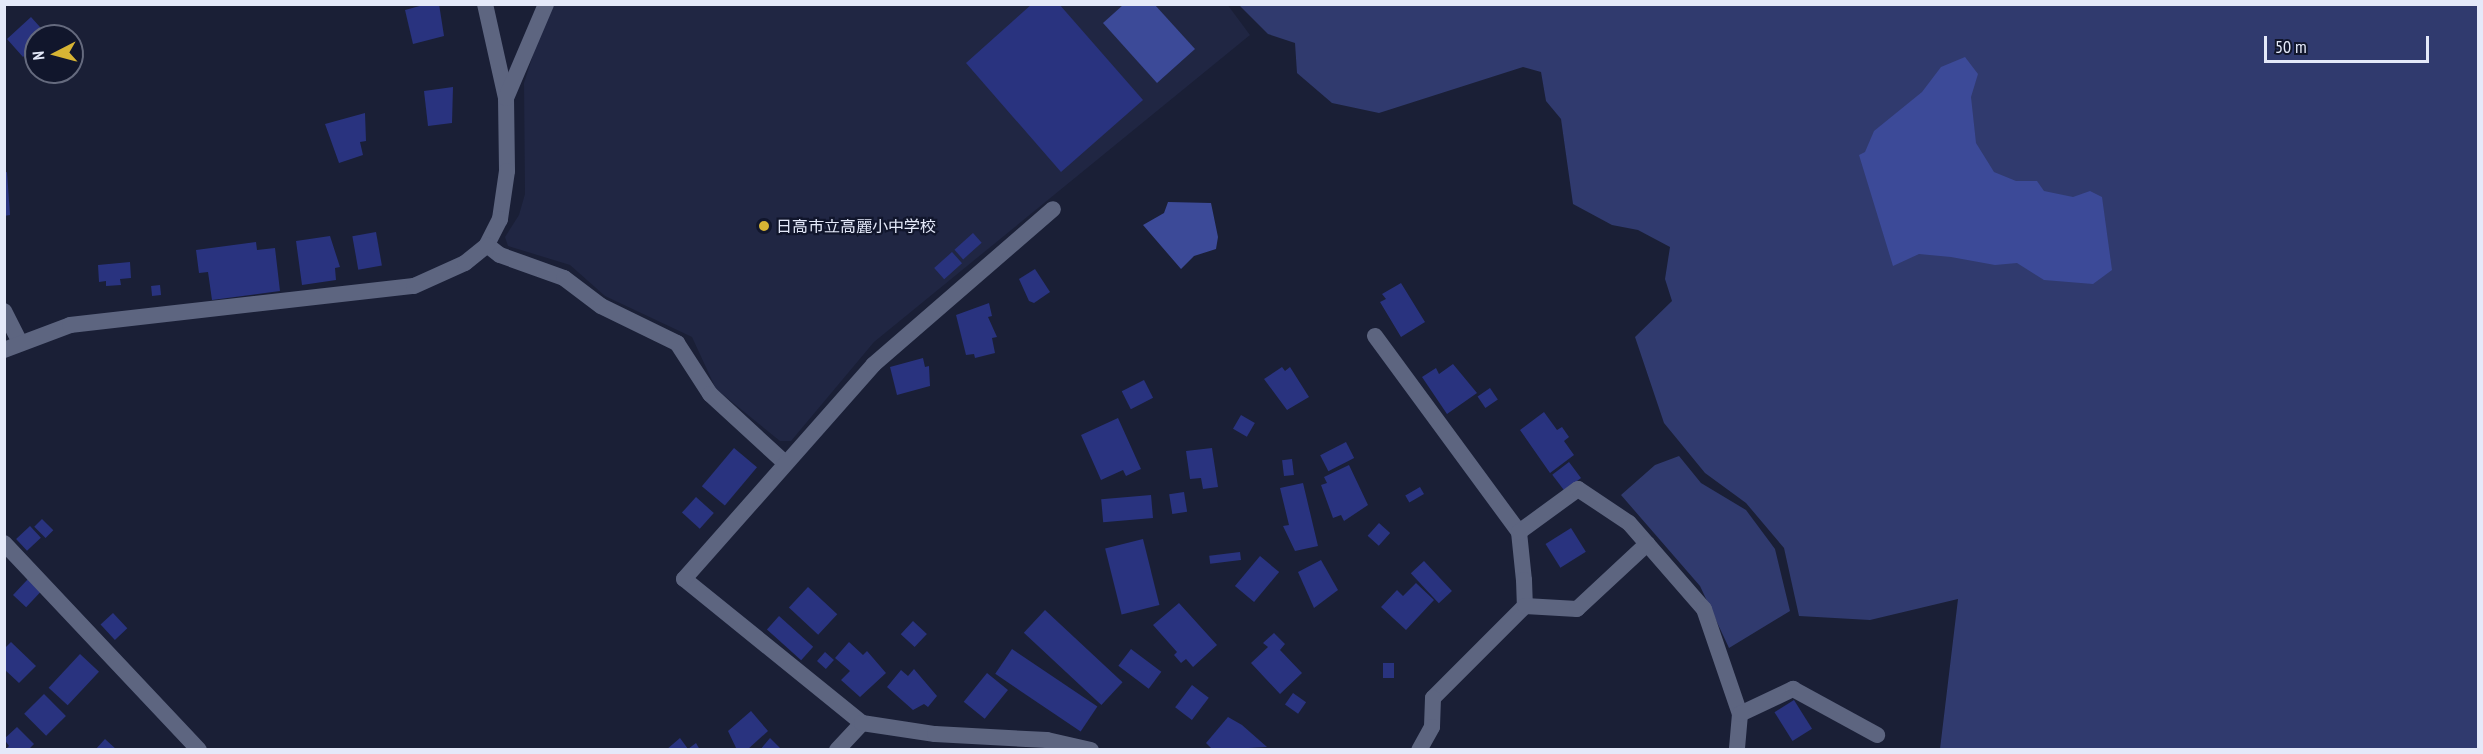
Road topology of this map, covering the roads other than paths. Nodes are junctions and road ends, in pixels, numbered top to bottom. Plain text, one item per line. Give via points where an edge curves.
1 (485, 4) edge
2 (546, 4) edge
3 (506, 98) junction
4 (1053, 209) dead end
5 (487, 245) junction
6 (4, 311) edge
7 (1375, 336) dead end
8 (12, 346) edge
9 (783, 462) junction
10 (1519, 532) junction
11 (4, 543) edge
12 (1647, 544) junction
13 (1525, 606) junction
14 (1740, 714) junction
15 (862, 723) junction
16 (1876, 735) dead end
17 (199, 750) edge
18 (837, 750) edge
19 (1090, 750) edge
20 (1419, 750) edge
21 (1737, 750) edge

1 - 3 street
2 - 3 street
3 - 5 street via 507,171 500,219
4 - 9 street via 873,365
5 - 8 street via 465,263 414,286 70,325
5 - 9 street via 500,255 564,278 601,306 677,343 710,394
6 - 8 street
7 - 10 street
9 - 15 street via 684,579
10 - 12 street via 1578,489 1629,523
10 - 13 street
11 - 17 street
12 - 13 street via 1577,609
12 - 14 street via 1704,609
13 - 20 street via 1433,698 1432,727
14 - 16 street via 1792,689
14 - 21 street
15 - 18 street
15 - 19 street via 935,734 1047,740

